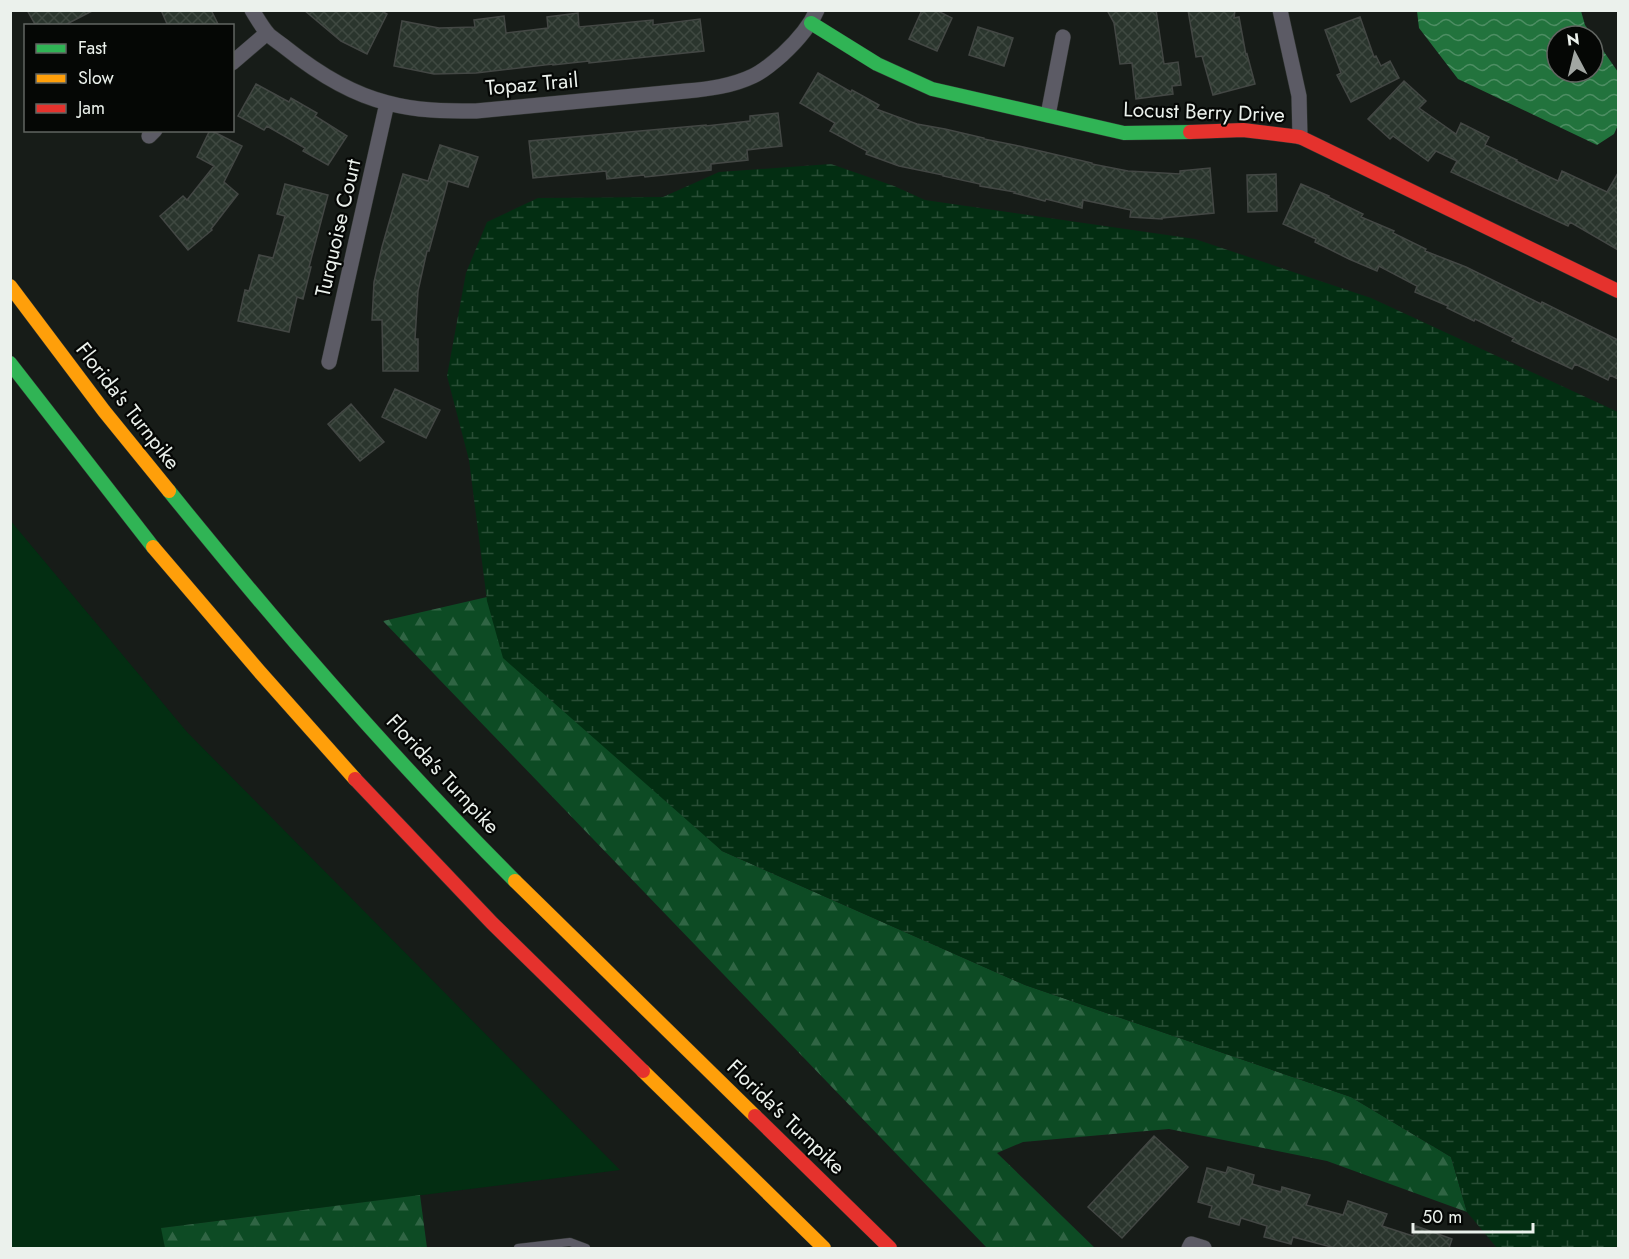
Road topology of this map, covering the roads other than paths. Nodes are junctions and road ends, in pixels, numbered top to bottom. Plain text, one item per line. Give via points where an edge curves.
1 (252, 10) edge
2 (1280, 10) edge
3 (814, 17) edge
4 (267, 33) junction
5 (1063, 37) dead end
6 (234, 61) edge
7 (387, 103) junction
8 (1048, 115) junction
9 (1300, 137) junction
10 (10, 286) edge
11 (1618, 291) edge
12 (329, 362) dead end
13 (10, 363) edge
14 (518, 1248) edge
15 (586, 1248) edge
16 (824, 1248) edge
17 (890, 1248) edge
18 (1189, 1248) edge
19 (1204, 1248) edge

1 - 4 street, Topaz Trail
2 - 9 street via 1299,96
3 - 7 street, Topaz Trail via 793,45 770,65 754,76 714,88 476,111 418,109
3 - 8 main road, Locust Berry Drive via 877,64 932,89
4 - 6 street
4 - 7 street, Topaz Trail via 327,76
5 - 8 street
7 - 12 street, Turquoise Court
8 - 9 main road, Locust Berry Drive via 1124,133 1243,130
9 - 11 main road, Locust Berry Drive
10 - 17 main road, Florida's Turnpike via 186,514 408,769 525,891
13 - 16 main road via 150,543 374,800 501,932
14 - 15 lane via 570,1242
18 - 19 street via 1191,1244

